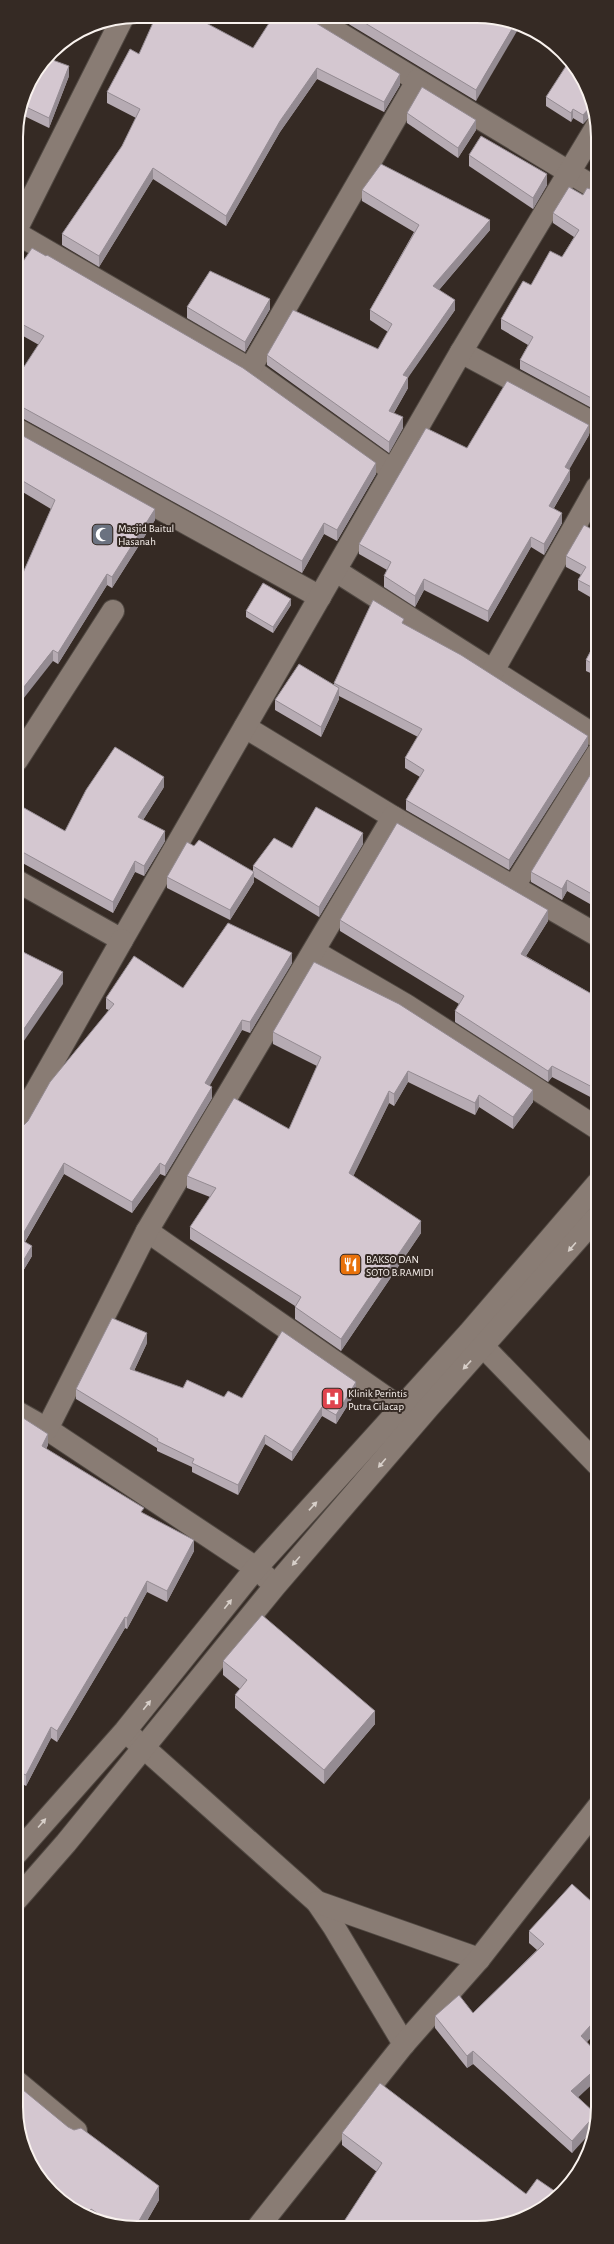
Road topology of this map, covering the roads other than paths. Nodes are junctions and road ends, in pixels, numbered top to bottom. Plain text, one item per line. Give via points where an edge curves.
1 (322, 23) edge
2 (119, 24) edge
3 (417, 81) junction
4 (591, 136) edge
5 (569, 172) junction
6 (591, 185) edge
7 (23, 217) edge
8 (23, 235) edge
9 (461, 352) junction
10 (250, 369) junction
11 (591, 422) edge
12 (23, 433) edge
13 (393, 471) junction
14 (591, 498) edge
15 (336, 571) junction
16 (320, 597) junction
17 (113, 611) dead end
18 (493, 671) junction
19 (245, 727) junction
20 (591, 733) edge
21 (23, 749) edge
22 (591, 764) edge
23 (393, 817) junction
24 (23, 884) edge
25 (514, 886) junction
26 (591, 931) edge
27 (122, 940) junction
28 (315, 952) junction
29 (23, 1113) edge
30 (591, 1124) edge
31 (591, 1192) edge
32 (591, 1223) edge
33 (147, 1231) junction
34 (477, 1340) junction
35 (401, 1408) junction
36 (23, 1415) edge
37 (47, 1429) junction
38 (591, 1457) edge
39 (256, 1568) junction
40 (275, 1586) junction
41 (125, 1731) junction
42 (144, 1747) junction
43 (591, 1816) edge
44 (23, 1846) edge
45 (23, 1892) edge
46 (317, 1902) junction
47 (479, 1959) junction
48 (404, 2044) junction
49 (23, 2087) edge
50 (76, 2131) edge
51 (263, 2221) edge

1 - 3 street
2 - 7 street
3 - 5 street
3 - 10 street
4 - 5 street
5 - 6 street
5 - 9 street
8 - 10 street
9 - 11 street
9 - 13 street
10 - 13 street
12 - 16 street
13 - 15 street
14 - 18 street
15 - 16 street
15 - 18 street
16 - 19 street
17 - 21 street
18 - 20 street
19 - 23 street
19 - 27 street
22 - 25 street
23 - 25 street
23 - 28 street
24 - 27 street
25 - 26 street
27 - 29 street
28 - 30 street via 406,1005
28 - 33 street
31 - 34 street
32 -> 34 street
33 - 35 street
33 - 37 street
34 - 35 street
34 - 38 street
34 -> 40 street via 428,1408
39 -> 35 street
36 - 37 street
37 - 39 street
39 - 40 street
41 -> 39 street
40 - 42 street
41 - 42 street
44 -> 41 street
42 - 45 street
42 - 46 street
43 - 47 street
46 - 47 street
46 - 48 street
47 - 48 street
48 - 51 street
49 - 50 street

